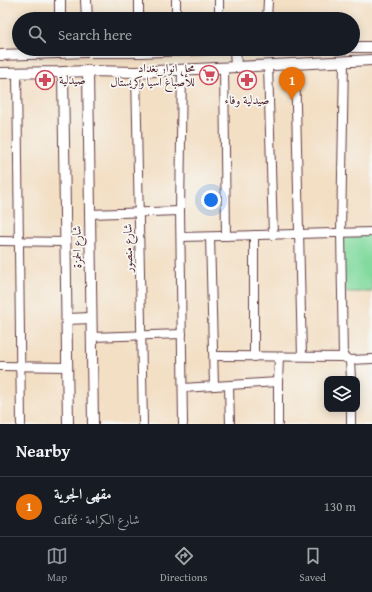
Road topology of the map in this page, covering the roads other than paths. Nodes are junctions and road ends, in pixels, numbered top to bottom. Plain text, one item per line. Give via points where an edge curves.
1 (60, 0) edge
2 (86, 0) edge
3 (139, 0) edge
4 (176, 0) edge
5 (219, 0) edge
6 (268, 0) edge
7 (60, 12) edge
8 (87, 12) edge
9 (139, 12) edge
10 (176, 12) edge
11 (219, 12) edge
12 (267, 12) edge
13 (360, 47) edge
14 (372, 47) edge
15 (12, 54) edge
16 (0, 55) edge
17 (235, 56) edge
18 (372, 60) edge
19 (344, 61) junction
20 (295, 64) junction
21 (268, 65) junction
22 (224, 67) junction
23 (236, 67) junction
24 (182, 69) junction
25 (88, 71) junction
26 (17, 72) junction
27 (63, 72) junction
28 (136, 72) junction
29 (0, 73) edge
30 (180, 210) junction
31 (139, 212) junction
32 (90, 214) junction
33 (341, 232) junction
34 (372, 232) edge
35 (300, 234) junction
36 (254, 235) junction
37 (272, 235) junction
38 (226, 236) junction
39 (181, 237) junction
40 (210, 237) junction
41 (0, 241) edge
42 (19, 242) junction
43 (66, 242) junction
44 (91, 318) junction
45 (67, 319) junction
46 (182, 334) junction
47 (142, 336) junction
48 (91, 337) junction
49 (214, 356) junction
50 (254, 356) junction
51 (279, 356) junction
52 (302, 356) junction
53 (347, 358) junction
54 (372, 359) edge
55 (0, 366) edge
56 (20, 366) junction
57 (68, 367) junction
58 (350, 376) edge
59 (278, 382) junction
60 (214, 386) junction
61 (229, 386) junction
62 (182, 388) junction
63 (351, 412) edge
64 (21, 424) edge
65 (68, 424) edge
66 (93, 424) edge
67 (144, 424) edge
68 (183, 424) edge
69 (230, 424) edge
70 (278, 424) edge
71 (351, 424) edge

1 - 7 street
2 - 8 street
3 - 9 street
4 - 10 street
5 - 11 street
6 - 12 street
13 - 14 street
15 - 16 street
17 - 23 street
18 - 19 street
19 - 20 street
19 - 33 street
20 - 21 street
20 - 35 street
21 - 23 street
21 - 37 street
22 - 23 street
22 - 24 street
22 - 38 street
24 - 28 street
24 - 30 street
25 - 27 street
25 - 28 street
25 - 32 street, شارع الحمزة
26 - 27 street
26 - 29 street
26 - 42 street
27 - 43 street, شارع الحمزة
28 - 31 street, شارع منصور
30 - 31 street
30 - 39 street
31 - 32 street
31 - 47 street, شارع منصور
32 - 44 street, شارع الحمزة
33 - 34 street
33 - 35 street
33 - 53 street
35 - 37 street
35 - 52 street
36 - 37 street
36 - 38 street
36 - 50 street
38 - 40 street
39 - 40 street
39 - 46 street
40 - 49 street
41 - 42 street
42 - 43 street
42 - 56 street
43 - 45 street, شارع الحمزة
44 - 45 street
44 - 48 street, شارع الحمزة
45 - 57 street, شارع الحمزة
46 - 47 street
46 - 62 street
47 - 48 street
47 - 67 street, شارع منصور
48 - 66 street, شارع الحمزة
49 - 50 street
49 - 60 street
50 - 51 street
51 - 52 street
51 - 59 street
52 - 53 street
53 - 54 street
53 - 58 street
55 - 56 street
56 - 57 street
56 - 64 street
57 - 65 street, شارع الحمزة
59 - 61 street
59 - 70 street
60 - 61 street
60 - 62 street
61 - 69 street
62 - 68 street
63 - 71 street

